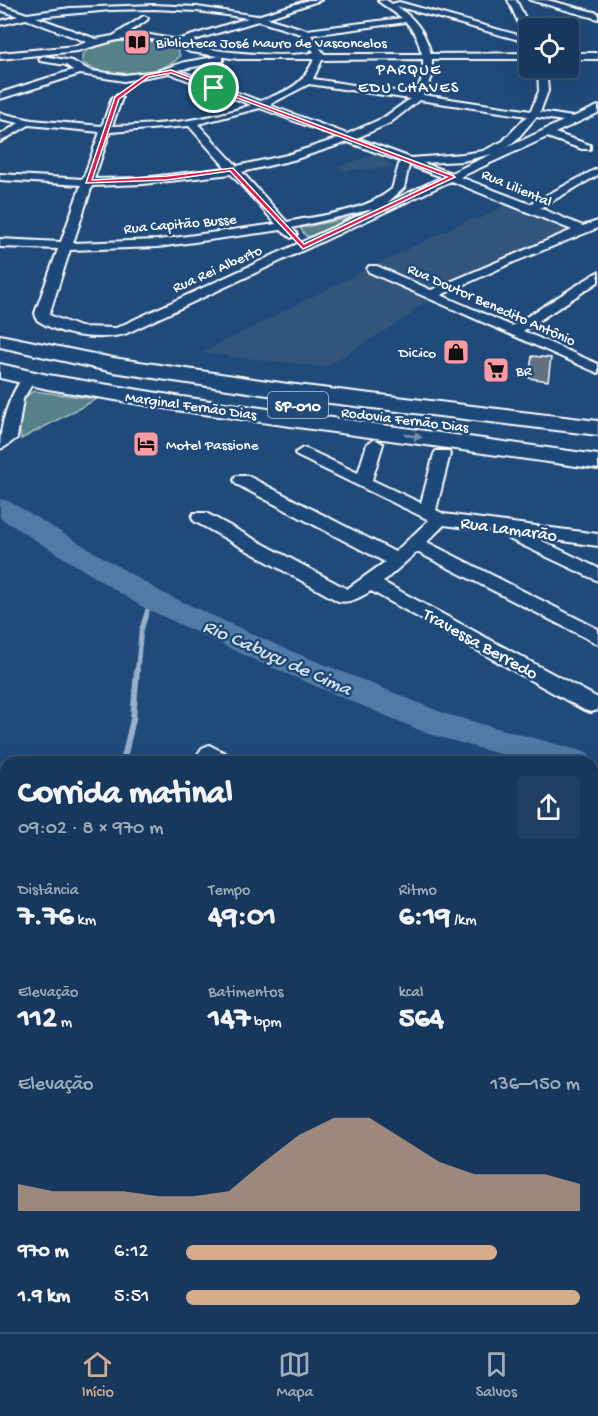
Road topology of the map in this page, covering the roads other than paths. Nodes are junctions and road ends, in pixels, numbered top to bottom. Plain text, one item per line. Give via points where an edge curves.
1 (150, 0) edge
2 (318, 0) edge
3 (381, 0) edge
4 (512, 0) edge
5 (535, 0) edge
6 (81, 2) edge
7 (216, 2) edge
8 (0, 7) edge
9 (22, 16) junction
10 (266, 16) junction
11 (598, 16) edge
12 (144, 18) junction
13 (520, 18) edge
14 (410, 19) junction
15 (0, 23) edge
16 (305, 33) junction
17 (519, 37) edge
18 (117, 38) junction
19 (159, 38) junction
20 (95, 42) junction
21 (179, 42) junction
22 (78, 48) junction
23 (190, 49) junction
24 (317, 55) junction
25 (0, 56) edge
26 (16, 56) junction
27 (238, 56) junction
28 (428, 56) junction
29 (519, 56) edge
30 (579, 56) edge
31 (598, 56) edge
32 (69, 63) junction
33 (185, 65) junction
34 (80, 71) junction
35 (171, 71) junction
36 (147, 76) junction
37 (542, 78) edge
38 (307, 81) junction
39 (116, 88) junction
40 (0, 96) edge
41 (417, 97) junction
42 (261, 105) junction
43 (598, 109) edge
44 (535, 115) junction
45 (0, 116) edge
46 (574, 120) junction
47 (191, 122) junction
48 (26, 123) junction
49 (108, 129) junction
50 (546, 133) junction
51 (0, 139) edge
52 (350, 139) junction
53 (586, 147) dead end
54 (405, 160) junction
55 (232, 169) junction
56 (598, 171) edge
57 (0, 177) edge
58 (452, 177) junction
59 (88, 182) junction
60 (530, 209) junction
61 (597, 225) edge
62 (284, 226) junction
63 (582, 230) junction
64 (0, 243) edge
65 (65, 247) junction
66 (303, 247) junction
67 (373, 269) dead end
68 (598, 276) edge
69 (430, 295) junction
70 (0, 326) edge
71 (512, 332) junction
72 (0, 341) edge
73 (598, 354) edge
74 (0, 355) edge
75 (584, 363) junction
76 (598, 369) edge
77 (0, 371) edge
78 (29, 378) junction
79 (598, 413) edge
80 (598, 428) edge
81 (598, 443) edge
82 (0, 444) edge
83 (375, 444) dead end
84 (303, 453) dead end
85 (442, 454) dead end
86 (598, 462) edge
87 (242, 480) dead end
88 (363, 483) junction
89 (434, 516) junction
90 (200, 517) dead end
91 (497, 526) junction
92 (598, 540) edge
93 (414, 543) junction
94 (396, 560) junction
95 (598, 575) edge
96 (370, 583) junction
97 (598, 637) edge
98 (591, 704) dead end

1 - 6 street
1 - 7 street
1 - 12 street
2 - 10 street
3 - 14 street
3 - 17 street
4 - 13 street
5 - 11 main road
6 - 9 street
7 - 10 street
8 - 9 street
9 - 15 street
9 - 20 street
10 - 16 street
10 - 21 street
12 - 18 street
12 - 19 street
14 - 16 street
14 - 28 street via 422,34
16 - 24 street
18 - 19 street
18 - 20 street
19 - 21 street
20 - 22 street
21 - 23 street
22 - 26 street
22 - 32 street via 71,53
23 - 27 street
23 - 33 street via 193,54
24 - 27 street
24 - 28 street
24 - 38 street
25 - 26 street
26 - 32 street
27 - 33 street
28 - 29 street
28 - 41 street via 429,74
30 - 31 street
32 - 34 street
33 - 35 street
34 - 39 street
34 - 40 street
35 - 36 street
35 - 42 street, Rua Liliental
36 - 39 street
36 - 39 street
37 - 44 street via 542,99
38 - 41 street
38 - 42 street
39 - 49 street
41 - 44 street
41 - 52 street via 393,117
42 - 47 street
42 - 52 street, Rua Liliental
43 - 46 street, Rua Rei Alberto
44 - 46 street
44 - 54 street via 508,143 484,153
45 - 48 street
46 - 50 street, Rua Rei Alberto
47 - 49 street
47 - 55 street
48 - 49 street
48 - 51 street
49 - 59 street
50 - 53 street
50 - 58 street, Rua Rei Alberto
52 - 54 street, Rua Liliental
52 - 55 street via 296,157
54 - 58 street, Rua Liliental
54 - 62 street, Rua Capitão Busse via 400,186 388,196 346,213
55 - 59 street via 167,178
55 - 62 street
56 - 60 street
57 - 59 street
58 - 60 street, Rua Liliental
58 - 66 street, Rua Rei Alberto
59 - 65 street
60 - 63 street, Rua Liliental
61 - 63 street
62 - 65 street, Rua Capitão Busse via 188,241
62 - 66 street
63 - 69 street
64 - 65 street, Rua Capitão Busse
65 - 66 street, Rua Rei Alberto via 42,317 67,327 110,333
67 - 69 street, Rua Doutor Benedito Antônio
68 - 71 street
69 - 71 street, Rua Doutor Benedito Antônio
70 - 79 highway, SP-010 via 129,353
71 - 75 street, Rua Doutor Benedito Antônio
72 - 80 highway, Rodovia Fernão Dias / SP-010 via 113,365 276,389
73 - 75 street
74 - 81 highway, Rodovia Fernão Dias / SP-010 via 126,382
75 - 76 street, Rua Doutor Benedito Antônio
77 - 78 highway, Marginal Fernão Dias / SP-010
78 - 82 street via 16,399 9,438
78 -> 86 highway, Marginal Fernão Dias / SP-010 via 182,404
83 - 88 street
84 - 88 street
85 - 89 street
87 - 94 street
88 - 89 street
89 - 91 street, Rua Lamarão
89 - 93 street, Rua Lamarão
90 - 96 street, Rua Lamarão via 340,595 352,595
91 - 92 street, Rua Lamarão
91 - 95 street
93 - 94 street, Rua Lamarão
93 - 97 street
94 - 96 street, Rua Lamarão
96 - 98 street, Travessa Berredo

